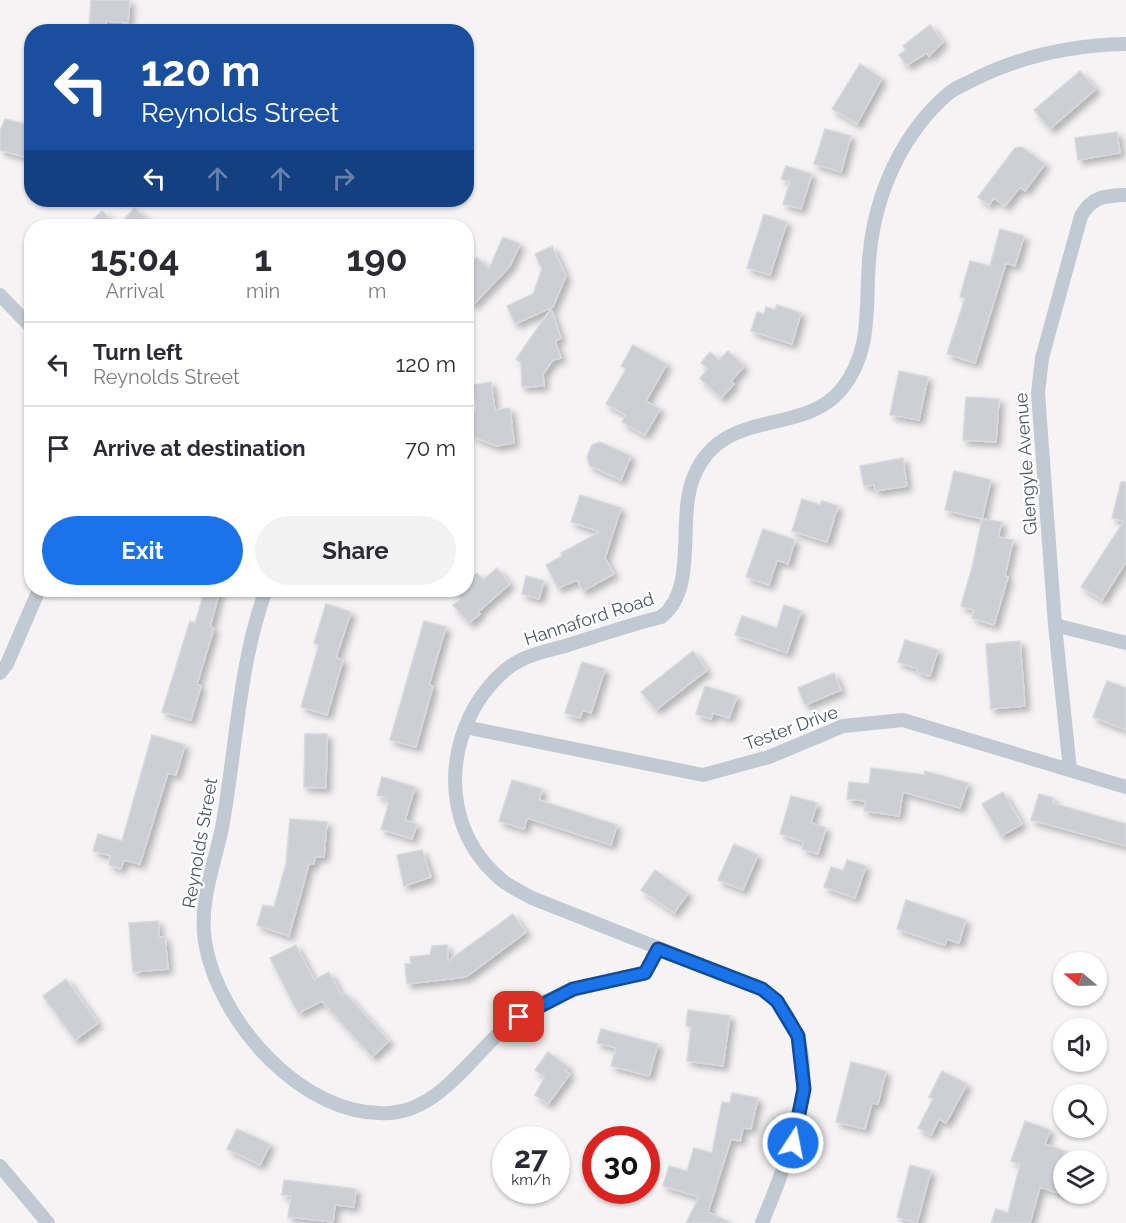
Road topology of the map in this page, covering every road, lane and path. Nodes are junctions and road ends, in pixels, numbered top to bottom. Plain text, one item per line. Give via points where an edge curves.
1 (1126, 44) edge
2 (1126, 195) edge
3 (0, 296) edge
4 (24, 320) edge
5 (36, 597) edge
6 (264, 597) edge
7 (1055, 625) junction
8 (1126, 643) edge
9 (0, 673) edge
10 (465, 727) junction
11 (1070, 770) junction
12 (1126, 787) edge
13 (658, 949) junction
14 (0, 1167) edge
15 (48, 1223) edge
16 (762, 1223) edge

1 - 10 street, Hannaford Road via 1026,58 950,92 912,134 890,172 876,210 869,253 868,324 860,360 840,391 803,414 726,436 709,452 694,475 686,505 681,589 674,608 661,616 520,660 477,701
2 - 7 street, Glengyle Avenue via 1101,196 1088,203 1042,358 1038,393
3 - 4 street
5 - 9 street
6 - 13 street, Reynolds Street via 254,625 221,830 210,869 205,942 231,1012 282,1070 304,1088 358,1110 390,1113 418,1106 439,1092 519,1017 573,989 645,973
7 - 8 street
7 - 11 street, Glengyle Avenue
10 - 11 street, Tester Drive via 703,775 769,757 843,726 903,720
10 - 13 street, Hannaford Road via 455,756 454,783 458,807 482,859 505,882 532,898
11 - 12 street, Tester Drive
13 - 16 street, Hannaford Road via 762,989 777,1001 798,1036 804,1089 793,1143
14 - 15 street

